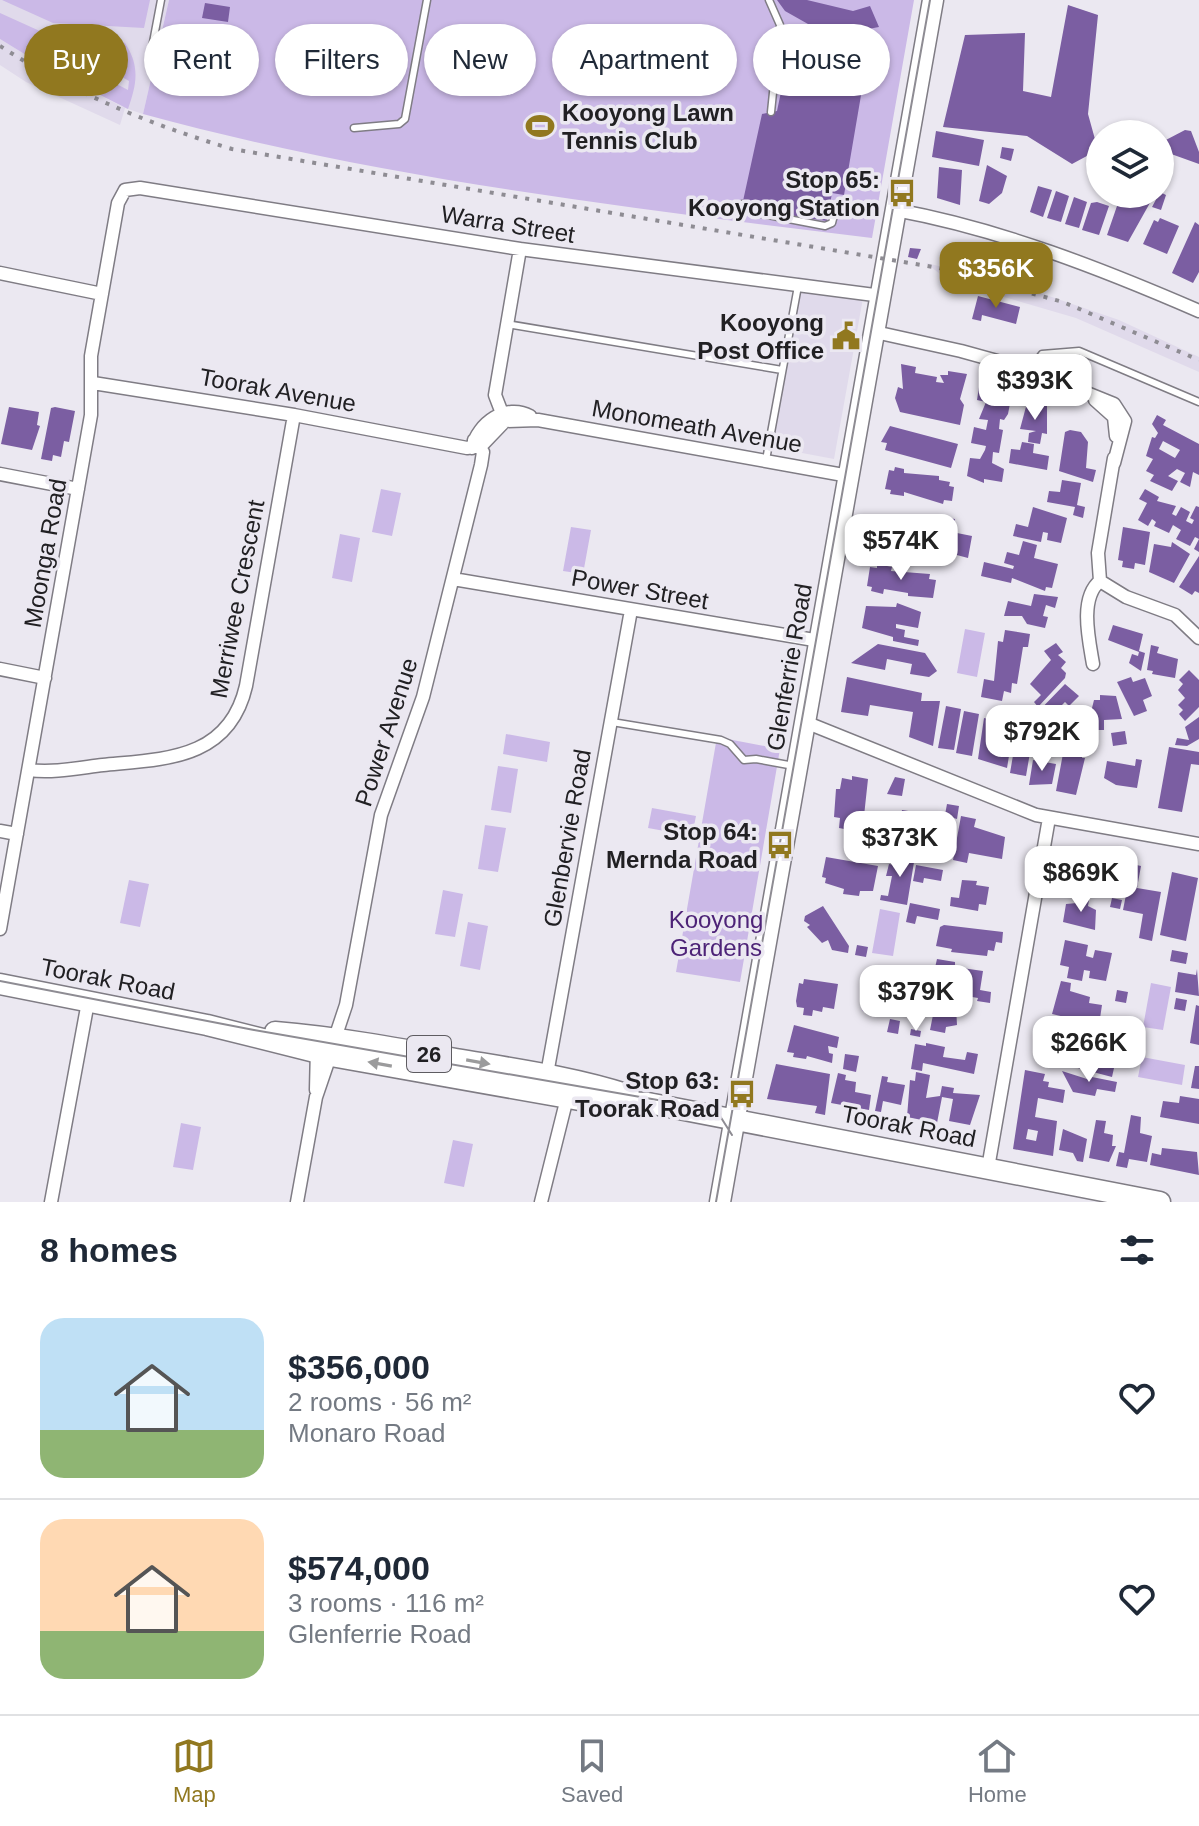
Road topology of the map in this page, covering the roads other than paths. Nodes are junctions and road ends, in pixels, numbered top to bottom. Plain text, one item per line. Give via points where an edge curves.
1 (161, 0) edge
2 (427, 0) edge
3 (769, 0) edge
4 (933, 0) edge
5 (156, 24) edge
6 (771, 112) dead end
7 (354, 128) dead end
8 (129, 188) joint
9 (742, 204) dead end
10 (896, 210) junction
11 (834, 215) dead end
12 (520, 249) junction
13 (0, 273) edge
14 (798, 286) junction
15 (102, 294) junction
16 (882, 296) junction
17 (1199, 311) edge
18 (507, 324) junction
19 (875, 332) junction
20 (782, 370) junction
21 (1030, 370) junction
22 (93, 383) junction
23 (1199, 402) edge
24 (294, 415) junction
25 (502, 417) junction
26 (476, 445) junction
27 (766, 460) junction
28 (0, 474) edge
29 (849, 476) junction
30 (78, 489) junction
31 (453, 579) junction
32 (1096, 585) junction
33 (631, 610) junction
34 (1199, 638) edge
35 (820, 641) junction
36 (1093, 664) dead end
37 (0, 669) edge
38 (45, 678) junction
39 (611, 722) junction
40 (805, 722) junction
41 (797, 766) junction
42 (29, 770) junction
43 (1049, 818) junction
44 (0, 831) edge
45 (17, 834) junction
46 (1199, 844) edge
47 (0, 929) edge
48 (0, 984) edge
49 (88, 1002) junction
50 (330, 1043) junction
51 (547, 1074) junction
52 (567, 1098) junction
53 (648, 1103) junction
54 (735, 1119) junction
55 (988, 1168) junction
56 (51, 1202) edge
57 (297, 1202) edge
58 (541, 1202) edge
59 (720, 1202) edge
60 (1160, 1202) edge

1 - 5 lane
2 - 7 lane via 405,119
3 - 6 lane via 780,25
4 - 10 main road, Glenferrie Road
8 - 12 street, Warra Street
8 - 15 street, Moonga Road via 118,203
9 - 11 lane via 825,226
10 - 16 main road, Glenferrie Road
10 - 17 street via 1025,245
12 - 14 street, Warra Street
12 - 18 street
13 - 15 street
14 - 16 street, Warra Street
14 - 20 lane
15 - 22 street, Moonga Road via 91,356
16 - 19 main road, Glenferrie Road
18 - 20 lane
18 - 25 street via 495,395
19 - 21 street
19 - 29 main road, Glenferrie Road
20 - 27 lane
21 - 23 lane via 1042,354 1079,351
21 - 32 street via 1090,397 1114,417 1114,463 1091,568
22 - 24 street, Toorak Avenue
22 - 30 street, Moonga Road
24 - 26 street, Toorak Avenue
24 - 42 street, Merriwee Crescent via 246,686 234,718 211,742 185,755
25 - 26 street
25 - 27 street, Monomeath Avenue
26 - 31 street, Power Avenue via 483,457
27 - 29 street, Monomeath Avenue
28 - 30 street
29 - 35 main road, Glenferrie Road
30 - 38 street, Moonga Road
31 - 33 street, Power Street
31 - 50 street, Power Avenue via 423,697 381,815 346,1005
32 - 34 street via 1099,595 1126,597 1175,615
32 - 36 street via 1088,623
33 - 35 street, Power Street
33 - 39 street, Glenbervie Road
35 - 40 main road, Glenferrie Road
37 - 38 street
38 - 42 street, Moonga Road
39 - 41 lane via 721,740 744,760
39 - 51 street, Glenbervie Road
40 - 41 main road, Glenferrie Road
40 - 43 street
41 - 54 main road, Glenferrie Road
42 - 45 street, Moonga Road
43 - 46 street
43 - 55 street
44 - 45 street
45 - 47 street, Moonga Road
48 - 49 main road, Toorak Road / 26
49 - 50 main road, Toorak Road / 26
49 - 56 street
50 -> 51 main road, Toorak Road / 26
52 -> 50 main road, Toorak Road / 26
50 - 57 street, Power Avenue
51 - 53 main road, Toorak Road / 26
52 - 53 main road, Toorak Road / 26
52 - 58 street
53 - 54 main road, Toorak Road / 26
54 - 55 main road, Toorak Road / 26
54 - 59 main road, Glenferrie Road
55 - 60 main road, Toorak Road / 26

